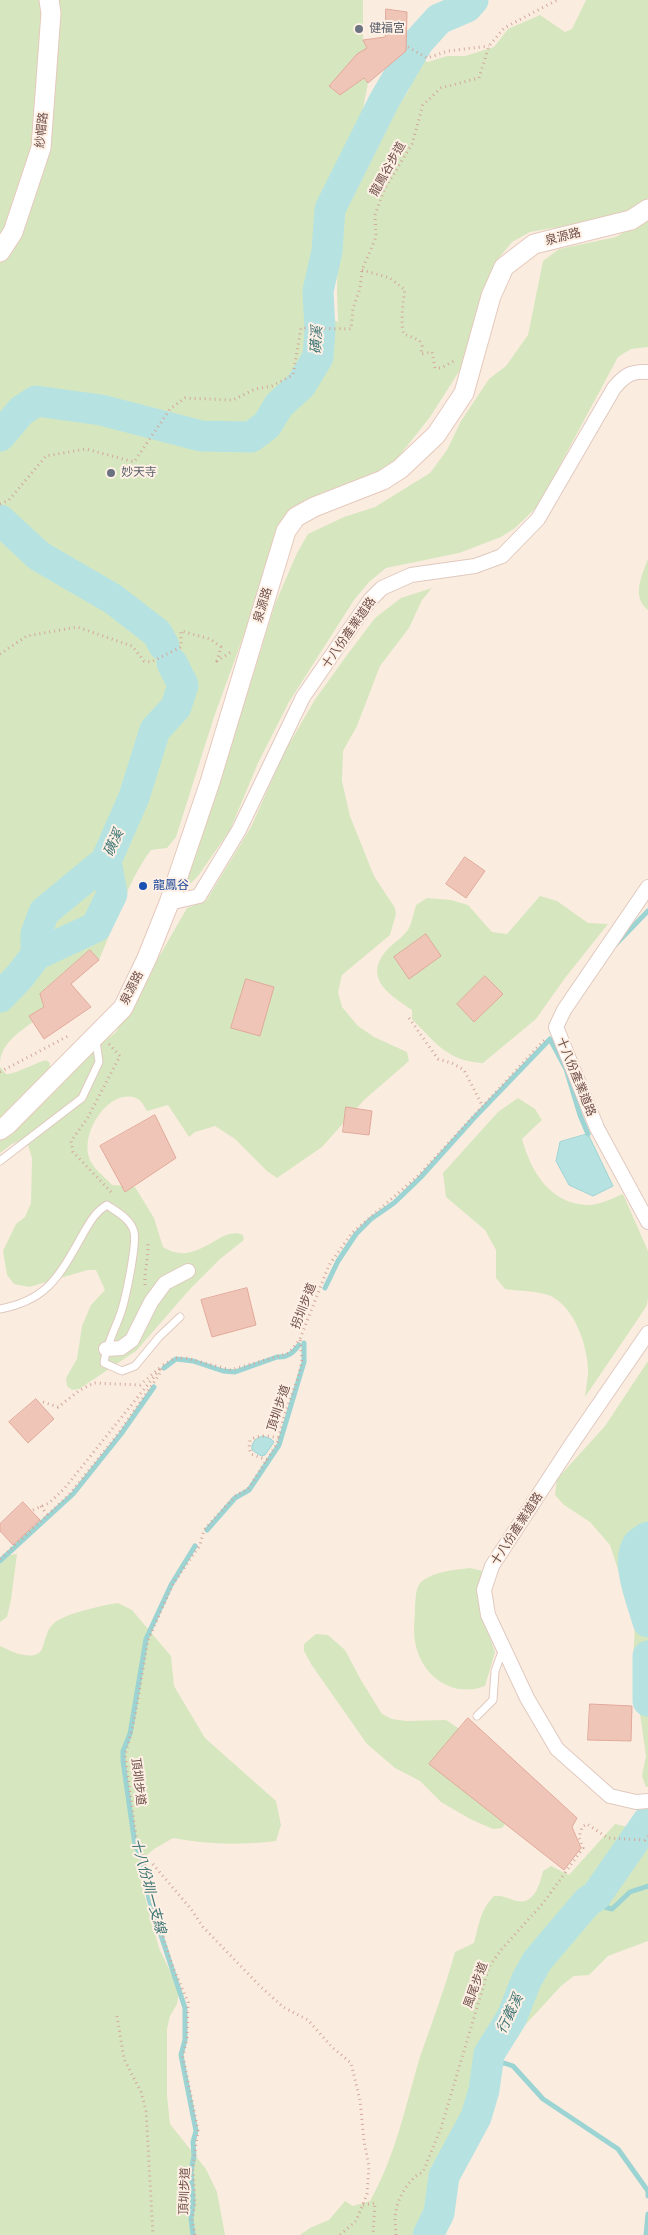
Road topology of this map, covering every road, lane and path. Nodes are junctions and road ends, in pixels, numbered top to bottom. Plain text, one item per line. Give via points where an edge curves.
1 (49, 0) edge
2 (557, 0) edge
3 (408, 46) dead end
4 (489, 46) junction
5 (648, 209) edge
6 (0, 252) edge
7 (362, 270) junction
8 (456, 355) dead end
9 (648, 372) edge
10 (0, 504) edge
11 (0, 654) edge
12 (231, 658) dead end
13 (648, 886) edge
14 (169, 904) junction
15 (409, 1018) dead end
16 (556, 1027) junction
17 (75, 1032) dead end
18 (95, 1035) junction
19 (0, 1072) edge
20 (482, 1105) junction
21 (0, 1130) edge
22 (0, 1161) edge
23 (118, 1199) dead end
24 (648, 1222) edge
25 (147, 1237) dead end
26 (188, 1271) dead end
27 (151, 1302) junction
28 (0, 1309) edge
29 (180, 1317) dead end
30 (648, 1333) edge
31 (300, 1339) junction
32 (106, 1349) junction
33 (163, 1365) junction
34 (43, 1402) dead end
35 (279, 1438) junction
36 (267, 1460) junction
37 (42, 1506) junction
38 (33, 1510) dead end
39 (47, 1515) junction
40 (0, 1559) edge
41 (504, 1649) junction
42 (477, 1716) dead end
43 (648, 1801) edge
44 (648, 1836) edge
45 (144, 1860) junction
46 (117, 2016) dead end
47 (363, 2204) junction
48 (153, 2235) edge
49 (195, 2235) edge
50 (340, 2235) edge
51 (373, 2235) edge
52 (396, 2235) edge

1 - 6 street, 紗帽路 via 51,13 41,148 13,232
2 - 4 path, 龍鳳谷步道 via 504,28
3 - 4 path via 427,58 448,51
4 - 7 path, 龍鳳谷步道 via 479,78 441,88 423,105 412,144 384,190 375,215 376,237
5 - 14 street, 泉源路 via 631,220 534,244 504,267 491,296 464,393 436,434 400,469 383,480 314,507 296,517 286,531 210,782
7 - 8 path via 390,278 405,290 402,304 404,334 419,340 421,354 432,352 435,368 454,362
7 - 10 path via 351,329 300,328 292,375 233,400 184,398 170,409 134,462 86,449 46,456 9,500
9 - 14 street, 十八份產業道路 via 625,375 614,388 538,519 502,556 475,566 411,575 382,588 370,600 304,697 239,830 199,896
11 - 12 path via 27,636 76,627 132,646 144,661 151,662 182,647 181,631 210,639 222,647 217,661 234,650
13 - 16 street, 十八份產業道路 via 564,1010
14 - 18 street, 泉源路 via 123,1008
15 - 20 path via 438,1059 464,1070
16 - 20 path, 拐圳步道
16 - 24 street, 十八份產業道路 via 597,1128
17 - 19 path
18 - 21 street, 泉源路
18 - 22 lane via 99,1062 82,1098
18 - 23 path via 113,1046 120,1056 71,1141 73,1152
20 - 31 path, 拐圳步道 via 418,1176 352,1233 329,1265
25 - 27 path via 149,1252 143,1295
26 - 27 street via 165,1283
27 - 32 street via 132,1340 121,1348
28 - 32 lane via 28,1302 51,1286 97,1210 108,1205 127,1219 134,1232 120,1314
29 - 32 lane via 135,1366 122,1371 104,1363
30 - 41 street, 十八份產業道路 via 492,1566 484,1590 488,1615
31 - 33 path, 拐圳步道 via 289,1353 230,1370 186,1358 175,1358
31 - 35 path, 頂圳步道 via 302,1360
33 - 34 path via 140,1385 94,1383 58,1407
33 - 37 path via 64,1489
33 - 39 path via 118,1434 69,1495
35 - 36 path, 頂圳步道
35 - 36 path via 264,1435 250,1440 251,1454
36 - 45 path, 頂圳步道 via 248,1489 234,1496 204,1530 200,1545 174,1584 148,1640 125,1754 137,1843
37 - 38 path
37 - 39 path
39 - 40 path
41 - 42 lane via 495,1671 493,1700
41 - 43 street, 十八份產業道路 via 527,1698 557,1749 610,1796 636,1802
44 - 52 path, 風尾步道 via 645,1840 608,1838 587,1824 582,1827 579,1837 583,1848 544,1902 489,1967 441,2128 422,2172 409,2182 396,2209
45 - 47 path via 151,1862 203,1927 259,1985 283,2007 308,2020 351,2063 369,2166
45 - 49 path, 頂圳步道 via 152,1901 172,1965 188,2002 183,2057 198,2130 193,2167 195,2203 192,2221
46 - 48 path via 124,2060 141,2092 146,2110
47 - 50 path via 356,2221
47 - 51 path via 375,2203

